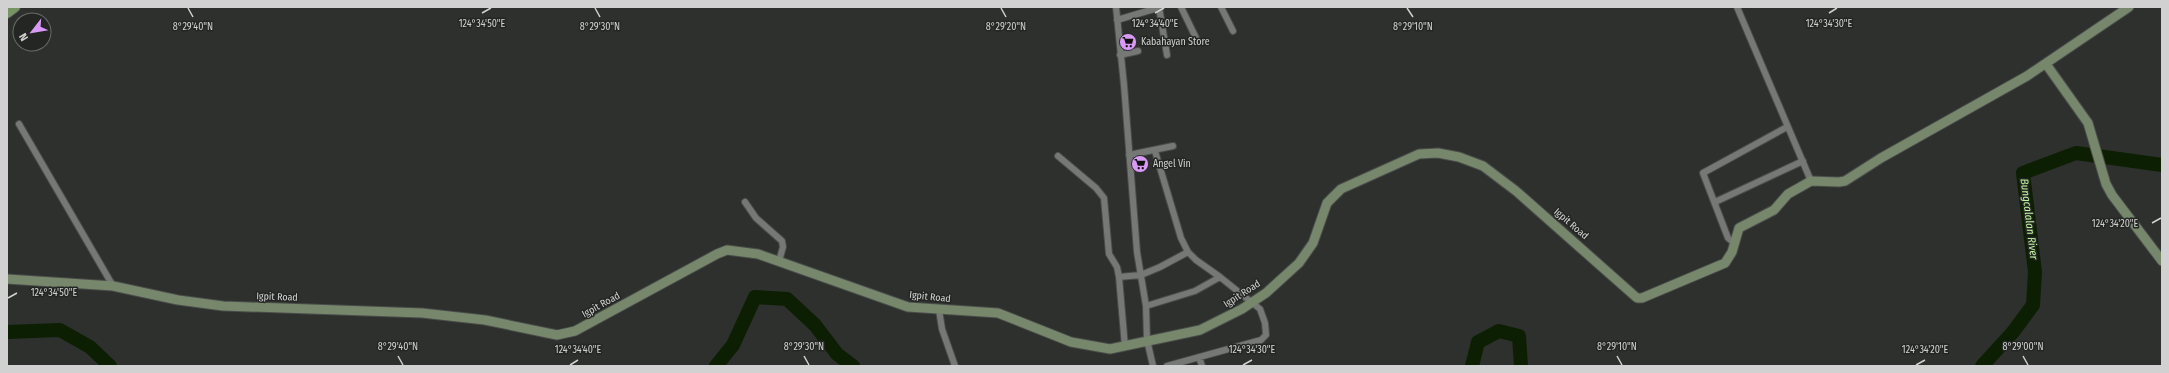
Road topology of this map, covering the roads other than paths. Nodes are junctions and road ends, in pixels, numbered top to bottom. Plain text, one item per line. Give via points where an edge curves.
1 (15, 7) edge
2 (1116, 7) edge
3 (1180, 7) edge
4 (1221, 7) edge
5 (1737, 7) edge
6 (2129, 7) edge
7 (1160, 8) edge
8 (7, 13) edge
9 (1117, 20) junction
10 (1233, 31) dead end
11 (1197, 40) dead end
12 (1138, 51) dead end
13 (1120, 55) junction
14 (1167, 56) dead end
15 (2046, 64) junction
16 (19, 124) dead end
17 (1787, 127) junction
18 (1173, 146) dead end
19 (1155, 151) junction
20 (1129, 155) junction
21 (1058, 156) dead end
22 (1803, 161) junction
23 (1811, 181) junction
24 (745, 202) dead end
25 (1715, 202) junction
26 (1734, 243) junction
27 (1188, 252) junction
28 (779, 261) junction
29 (2162, 261) edge
30 (1141, 275) junction
31 (1119, 277) junction
32 (1220, 277) junction
33 (7, 279) edge
34 (113, 286) junction
35 (1252, 302) junction
36 (1146, 306) junction
37 (939, 310) junction
38 (1147, 340) junction
39 (1125, 347) junction
40 (1199, 357) junction
41 (955, 366) edge
42 (1153, 366) edge
43 (1167, 366) edge
44 (1202, 366) edge

1 - 8 main road
2 - 9 street
3 - 11 street
4 - 10 street
5 - 17 street
6 - 15 street
7 - 9 street
7 - 14 street
9 - 13 street
12 - 13 street
13 - 20 street
15 - 23 street via 1845,181
15 - 29 street via 2092,131 2106,184 2112,195
16 - 34 street
17 - 22 street
17 - 25 street via 1703,173
18 - 19 street
19 - 20 street
19 - 27 street via 1181,238
20 - 30 street
21 - 31 street via 1104,198 1109,254 1117,267
22 - 23 street
22 - 25 street
23 - 26 street via 1788,194 1774,210 1740,228
24 - 28 street via 756,218 782,241
25 - 26 street via 1728,238
26 - 35 street, Igpit Road via 1729,257 1720,265 1637,298 1516,191 1483,166 1445,154 1419,154 1342,189 1333,196 1327,203 1312,243 1299,263
27 - 30 street via 1160,268
27 - 32 street
28 - 34 street, Igpit Road via 746,251 727,250 575,331 557,335 485,320 422,313 223,306 178,300
28 - 37 street, Igpit Road via 892,302 920,309
30 - 31 street
30 - 36 street
31 - 39 street
32 - 35 street
32 - 36 street via 1195,291
33 - 34 street, Igpit Road
35 - 38 street, Igpit Road via 1200,330
35 - 40 street via 1262,313 1266,328 1264,339
36 - 38 street
37 - 39 street, Igpit Road via 998,313 1071,342 1110,349
37 - 41 street via 942,330
38 - 39 street, Igpit Road
38 - 42 street
40 - 43 street
40 - 44 street

